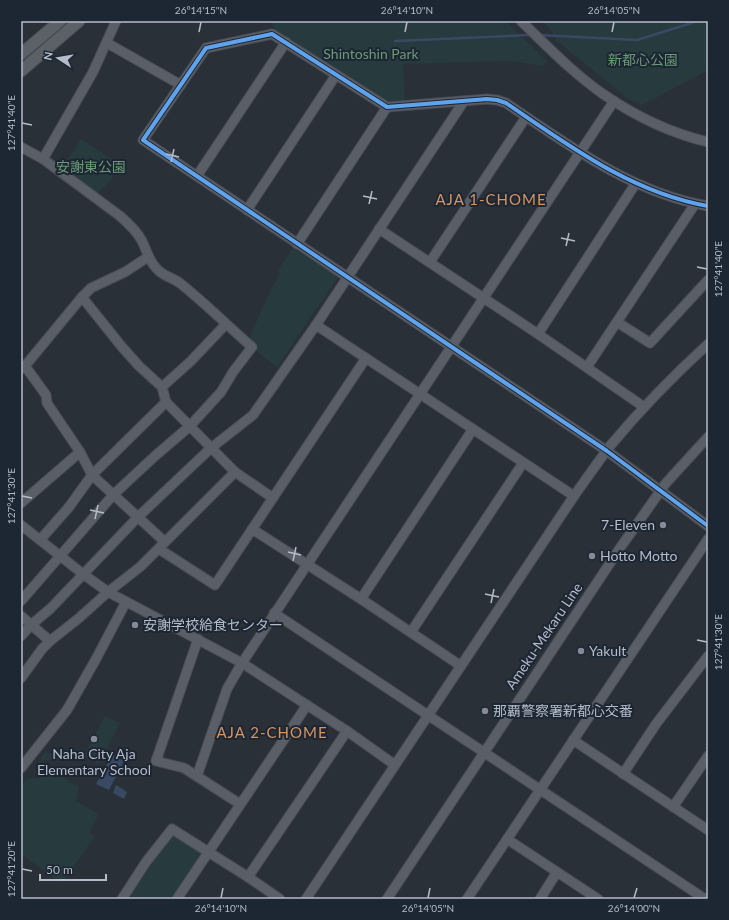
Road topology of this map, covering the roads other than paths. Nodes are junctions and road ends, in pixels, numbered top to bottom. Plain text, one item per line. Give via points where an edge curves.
1 (60, 21) edge
2 (79, 21) edge
3 (116, 21) edge
4 (521, 21) edge
5 (286, 42) junction
6 (106, 43) junction
7 (21, 54) edge
8 (23, 65) edge
9 (336, 75) junction
10 (181, 85) junction
11 (464, 101) junction
12 (614, 101) junction
13 (387, 108) junction
14 (526, 117) junction
15 (708, 142) edge
16 (21, 148) edge
17 (580, 153) junction
18 (43, 159) junction
19 (196, 176) junction
20 (636, 183) junction
21 (695, 204) junction
22 (708, 206) edge
23 (247, 210) junction
24 (379, 229) junction
25 (297, 244) junction
26 (148, 257) junction
27 (430, 262) junction
28 (348, 277) junction
29 (708, 280) edge
30 (82, 297) junction
31 (483, 298) junction
32 (617, 322) junction
33 (226, 324) junction
34 (316, 325) junction
35 (538, 334) junction
36 (708, 344) edge
37 (451, 346) junction
38 (366, 358) junction
39 (23, 367) edge
40 (587, 367) junction
41 (162, 387) junction
42 (419, 394) junction
43 (166, 402) junction
44 (644, 408) junction
45 (190, 426) junction
46 (473, 429) junction
47 (708, 437) edge
48 (211, 448) junction
49 (607, 451) junction
50 (80, 452) junction
51 (523, 463) junction
52 (235, 472) junction
53 (92, 475) junction
54 (661, 490) junction
55 (113, 496) junction
56 (574, 496) junction
57 (273, 498) junction
58 (21, 503) edge
59 (138, 517) junction
60 (21, 525) edge
61 (708, 526) edge
62 (252, 529) junction
63 (708, 539) edge
64 (40, 540) junction
65 (165, 542) junction
66 (159, 549) junction
67 (61, 556) junction
68 (307, 564) junction
69 (83, 574) junction
70 (108, 592) junction
71 (361, 599) junction
72 (21, 601) edge
73 (126, 602) junction
74 (274, 613) junction
75 (21, 616) edge
76 (31, 625) junction
77 (411, 632) junction
78 (21, 636) edge
79 (198, 639) junction
80 (50, 641) junction
81 (708, 656) edge
82 (242, 663) junction
83 (461, 666) junction
84 (21, 678) edge
85 (307, 705) junction
86 (428, 715) junction
87 (347, 731) junction
88 (573, 740) junction
89 (484, 752) junction
90 (708, 756) edge
91 (395, 765) junction
92 (21, 768) edge
93 (623, 774) junction
94 (198, 776) junction
95 (540, 789) junction
96 (240, 804) junction
97 (673, 807) junction
98 (708, 830) edge
99 (507, 839) junction
100 (209, 852) junction
101 (557, 872) junction
102 (248, 877) junction
103 (179, 898) edge
104 (122, 899) edge
105 (280, 899) edge
106 (306, 899) edge
107 (387, 899) edge
108 (467, 899) edge
109 (540, 899) edge
110 (598, 899) edge
111 (705, 899) edge

1 - 7 main road
2 - 8 main road
3 - 6 street
4 - 12 street via 580,76
5 - 9 street
5 - 10 street via 272,34 206,48
5 - 19 street
6 - 10 street
6 - 18 street via 93,72
9 - 13 street
9 - 23 street
10 - 19 street via 143,140
11 - 13 street
11 - 14 street via 497,100
11 - 24 street
12 - 15 street via 661,127
12 - 17 street
13 - 25 street
14 - 17 street
14 - 27 street
16 - 18 street
17 - 20 street
17 - 31 street
18 - 26 street via 129,224 141,240
19 - 23 street
20 - 21 street
20 - 35 street
21 - 22 street
21 - 32 street
23 - 25 street
24 - 27 street
24 - 28 street
25 - 28 street
26 - 30 street via 125,272 95,286
26 - 33 street via 159,272 179,282
27 - 31 street
28 - 34 street
28 - 37 street
29 - 32 street via 650,343
30 - 39 street
30 - 41 street via 122,347
31 - 35 street
31 - 37 street
32 - 40 street
33 - 41 street
33 - 45 street via 252,347 232,372 221,392
34 - 38 street
34 - 48 street via 253,415
35 - 40 street
36 - 44 street
37 - 42 street
37 - 49 street
38 - 42 street
38 - 57 street
39 - 50 street via 46,395 47,403
40 - 44 street
41 - 43 street
42 - 46 street
42 - 68 street
43 - 45 street
43 - 53 street
44 - 49 street
45 - 48 street
45 - 55 street
46 - 51 street
46 - 71 street
47 - 54 street, Ameku-Mekaru Line
48 - 52 street
48 - 59 street
49 - 54 street
49 - 56 street
50 - 53 street
50 - 58 street
51 - 56 street
51 - 77 street
52 - 57 street
52 - 65 street
53 - 55 street
53 - 64 street via 69,507
54 - 61 street
54 - 89 street, Ameku-Mekaru Line
55 - 59 street
55 - 67 street
56 - 83 street
57 - 62 street
59 - 65 street
59 - 69 street
60 - 64 street
62 - 66 street via 215,585
62 - 68 street
63 - 88 street
64 - 67 street
65 - 66 street
66 - 70 street
67 - 69 street
67 - 72 street
68 - 71 street
68 - 74 street
69 - 70 street
69 - 76 street
70 - 73 street
70 - 80 street
71 - 77 street
73 - 79 street
73 - 92 street via 67,710
74 - 82 street
74 - 86 street
75 - 76 street
76 - 78 street
76 - 80 street
77 - 83 street
79 - 82 street
79 - 94 street via 156,761 184,768
80 - 84 street
81 - 93 street via 656,724
82 - 85 street
82 - 94 street via 227,690
83 - 86 street
85 - 87 street
85 - 96 street
86 - 89 street
86 - 91 street
87 - 91 street
87 - 102 street
88 - 93 street
88 - 95 street
89 - 95 street
89 - 107 street, Ameku-Mekaru Line
90 - 97 street
91 - 106 street
93 - 97 street
94 - 96 street
95 - 99 street
95 - 111 street
96 - 100 street
97 - 98 street
99 - 101 street
99 - 108 street
100 - 102 street
100 - 103 street
100 - 104 street via 172,829
101 - 109 street
101 - 110 street
102 - 105 street

